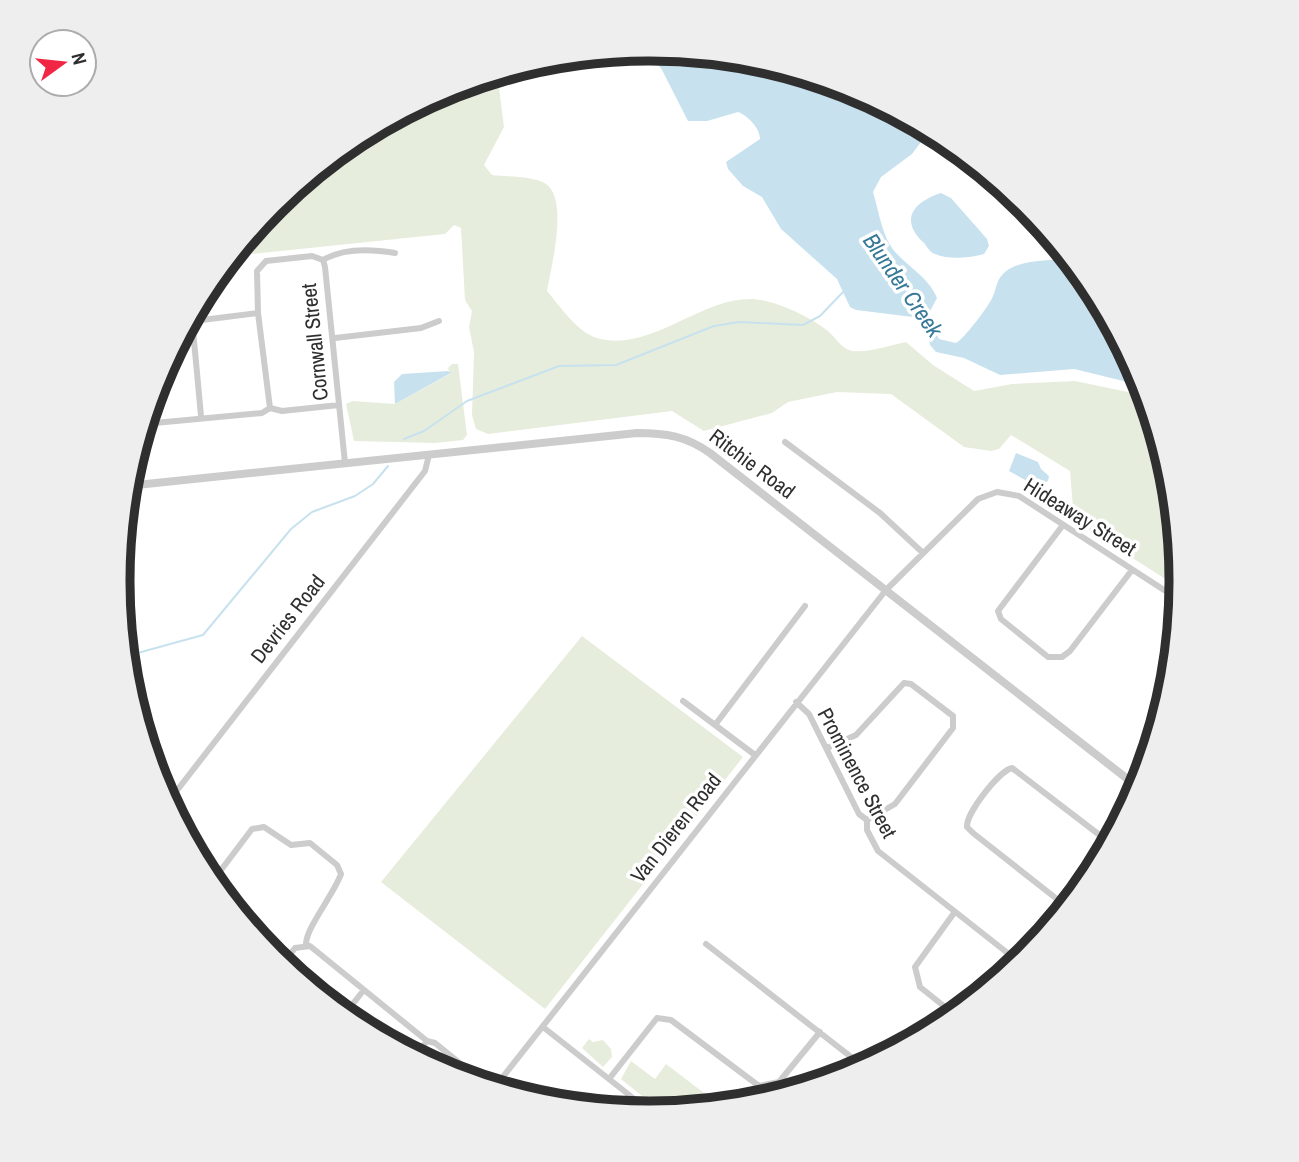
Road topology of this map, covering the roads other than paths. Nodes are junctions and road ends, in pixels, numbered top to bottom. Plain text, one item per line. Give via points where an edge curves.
1 (395, 253) dead end
2 (323, 260) junction
3 (258, 313) junction
4 (439, 321) dead end
5 (198, 323) edge
6 (193, 332) edge
7 (335, 338) junction
8 (339, 405) junction
9 (270, 408) junction
10 (201, 416) junction
11 (154, 423) edge
12 (785, 442) dead end
13 (429, 455) junction
14 (345, 463) junction
15 (139, 485) edge
16 (1063, 526) junction
17 (922, 552) junction
18 (1132, 570) junction
19 (886, 590) junction
20 (1164, 590) dead end
21 (805, 606) dead end
22 (683, 701) dead end
23 (796, 702) junction
24 (715, 725) junction
25 (827, 748) junction
26 (755, 755) junction
27 (1130, 781) edge
28 (175, 792) edge
29 (867, 820) junction
30 (1102, 837) edge
31 (219, 872) edge
32 (1059, 901) edge
33 (954, 913) junction
34 (306, 944) junction
35 (706, 944) dead end
36 (1010, 955) edge
37 (289, 956) edge
38 (363, 991) junction
39 (351, 1006) edge
40 (945, 1008) edge
41 (543, 1027) junction
42 (820, 1032) junction
43 (426, 1041) junction
44 (421, 1048) edge
45 (853, 1059) edge
46 (463, 1066) edge
47 (501, 1079) edge
48 (609, 1079) junction
49 (767, 1086) joint
50 (636, 1101) edge

1 - 2 street via 334,254
2 - 3 street, Cornwall Street via 312,256 266,261 259,266
2 - 7 street, Cornwall Street
3 - 5 street
3 - 9 street, Cornwall Street
4 - 7 street via 421,328
6 - 10 street
7 - 8 street, Cornwall Street
8 - 9 street via 282,411
8 - 14 street, Cornwall Street
9 - 10 street via 262,413
10 - 11 street
12 - 17 street via 880,513
13 - 14 street, Ritchie Road
13 - 19 street, Ritchie Road via 637,433 676,435 710,453
13 - 28 street, Devries Road via 425,471
14 - 15 street, Ritchie Road
16 - 17 street, Hideaway Street via 1019,496 997,492 978,499
16 - 18 street, Hideaway Street
16 - 18 street via 998,611 1001,619 1048,657 1062,657 1070,651
17 - 19 street, Hideaway Street
18 - 20 street, Hideaway Street
19 - 23 street, Van Dieren Road
19 - 27 street, Ritchie Road
21 - 24 street
22 - 24 street
23 - 25 street, Prominence Street via 809,714
23 - 26 street, Van Dieren Road
24 - 26 street
25 - 29 street, Prominence Street via 859,814
25 - 29 street via 856,735 904,683 953,716 953,728 895,804
26 - 41 street, Van Dieren Road
29 - 33 street, Prominence Street via 878,851
30 - 32 street via 1012,768 1003,771 971,813 967,827 973,833
31 - 34 street via 257,827 291,845 310,843 337,864 341,874 309,930
33 - 36 street, Prominence Street
33 - 40 street via 915,967 920,987
34 - 37 street
34 - 38 street
35 - 42 street
38 - 39 street
38 - 43 street
41 - 47 street, Van Dieren Road
41 - 48 street
42 - 45 street
42 - 49 street via 779,1082
43 - 44 street
43 - 46 street
48 - 49 street via 652,1022 664,1017 751,1082
48 - 50 street

